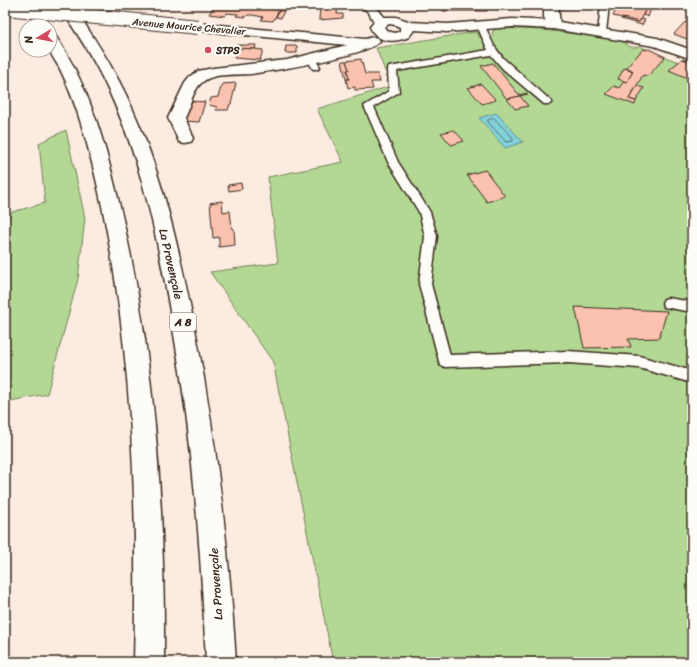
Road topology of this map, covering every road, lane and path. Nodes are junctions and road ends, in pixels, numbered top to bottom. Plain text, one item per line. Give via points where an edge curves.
1 (29, 5) edge
2 (65, 5) edge
3 (367, 5) edge
4 (380, 5) edge
5 (552, 5) edge
6 (565, 5) edge
7 (605, 5) edge
8 (5, 8) edge
9 (38, 18) edge
10 (480, 24) junction
11 (553, 26) junction
12 (403, 27) junction
13 (379, 32) junction
14 (602, 32) junction
15 (331, 40) junction
16 (493, 52) junction
17 (58, 53) edge
18 (692, 55) edge
19 (314, 62) junction
20 (547, 102) dead end
21 (185, 138) dead end
22 (668, 303) dead end
23 (692, 307) edge
24 (692, 376) edge
25 (151, 598) junction
26 (141, 662) edge
27 (149, 662) edge
28 (221, 662) edge

1 - 9 main road
2 - 28 main road, La Provençale / A 8 via 79,23 108,72 132,126 156,202 176,282 201,423 216,570
3 - 13 main road via 374,11
4 - 12 main road
5 - 6 lane
5 - 11 main road
7 - 14 lane
8 - 15 main road, Avenue Maurice Chevalier, bridge
10 - 11 main road
10 - 12 main road via 432,32
10 - 16 lane
11 - 14 main road
12 - 13 main road via 396,37
13 - 15 main road, Avenue Maurice Chevalier
13 - 19 main road via 344,52
14 - 18 main road via 657,42
15 - 19 main road
16 - 20 lane via 519,79
16 - 24 lane via 392,69 394,92 369,106 393,162 424,212 431,236 425,284 445,361 568,356 639,362
17 - 25 main road via 72,80 91,133 119,241 139,387
19 - 21 main road via 292,67 205,73 195,80 176,118
22 - 23 lane
25 - 26 main road
25 - 27 main road

